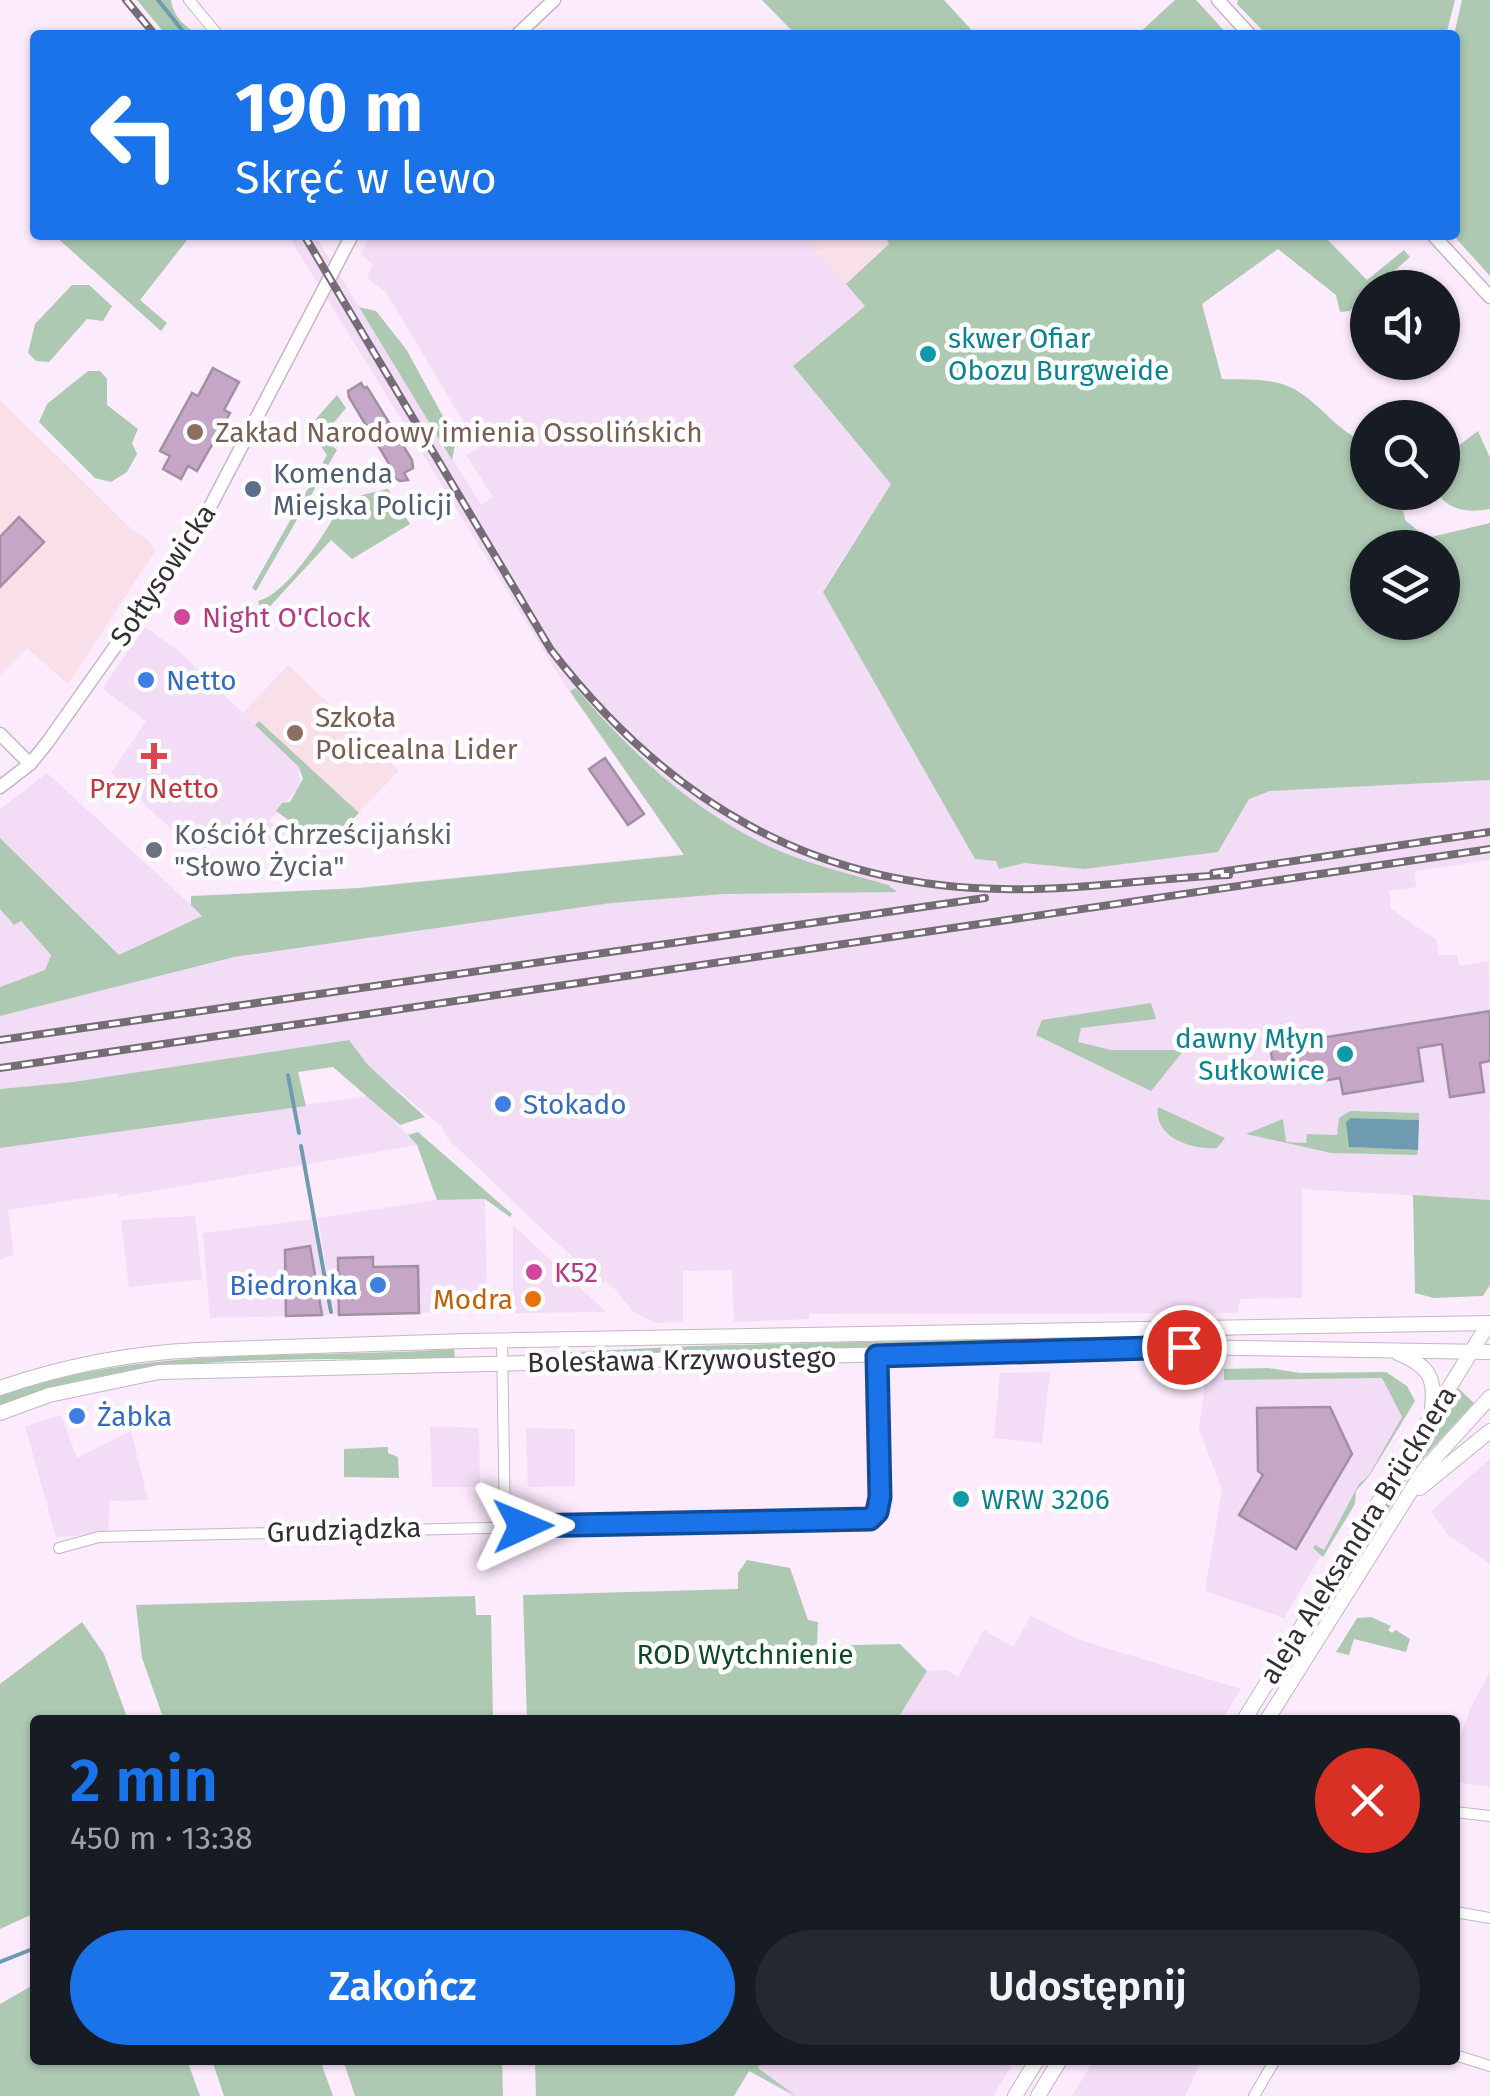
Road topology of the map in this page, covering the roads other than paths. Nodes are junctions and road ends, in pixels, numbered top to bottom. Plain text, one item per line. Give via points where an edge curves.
1 (189, 0) edge
2 (554, 0) edge
3 (1218, 0) edge
4 (214, 30) edge
5 (523, 30) edge
6 (1245, 30) edge
7 (349, 240) edge
8 (1438, 240) edge
9 (1490, 297) edge
10 (0, 734) edge
11 (30, 764) junction
12 (0, 787) edge
13 (1490, 1322) edge
14 (502, 1341) junction
15 (1388, 1349) junction
16 (1472, 1351) junction
17 (1490, 1352) edge
18 (877, 1356) junction
19 (502, 1364) junction
20 (0, 1388) edge
21 (1490, 1397) edge
22 (0, 1413) edge
23 (1431, 1413) junction
24 (1490, 1431) edge
25 (1405, 1502) junction
26 (505, 1526) junction
27 (60, 1548) dead end
28 (1247, 1715) edge
29 (1270, 1715) edge
30 (1460, 1813) edge
31 (1490, 1816) edge
32 (1460, 1913) edge
33 (1490, 1918) edge
34 (1460, 2057) edge
35 (1034, 2065) edge
36 (1057, 2065) edge
37 (1273, 2065) edge
38 (1490, 2066) edge
39 (1015, 2096) edge
40 (1038, 2096) edge
41 (1254, 2096) edge

1 - 4 street
2 - 5 street
3 - 6 street
7 - 11 street, Sołtysowicka via 199,528
8 - 9 street
10 - 11 street
11 - 12 street, Sołtysowicka
13 - 14 main road, Bolesława Krzywoustego
13 - 16 main road, aleja Aleksandra Brücknera
14 - 19 street
14 - 20 main road, Bolesława Krzywoustego via 154,1352
15 - 16 main road, Bolesława Krzywoustego
15 - 18 main road, Bolesława Krzywoustego
15 - 23 main road via 1428,1371
16 - 17 main road, Bolesława Krzywoustego
16 - 23 main road, aleja Aleksandra Brücknera
18 - 19 main road, Bolesława Krzywoustego
18 - 26 street, Grudziądzka via 880,1497 870,1519
19 - 22 main road, Bolesława Krzywoustego via 159,1372 48,1395
19 - 26 street
21 - 25 main road, aleja Aleksandra Brücknera via 1435,1456
23 - 28 main road, aleja Aleksandra Brücknera
24 - 25 main road
25 - 29 main road, aleja Aleksandra Brücknera
26 - 27 street, Grudziądzka via 100,1537
30 - 31 street
32 - 33 street
34 - 38 street
35 - 39 main road
36 - 40 main road
37 - 41 street

